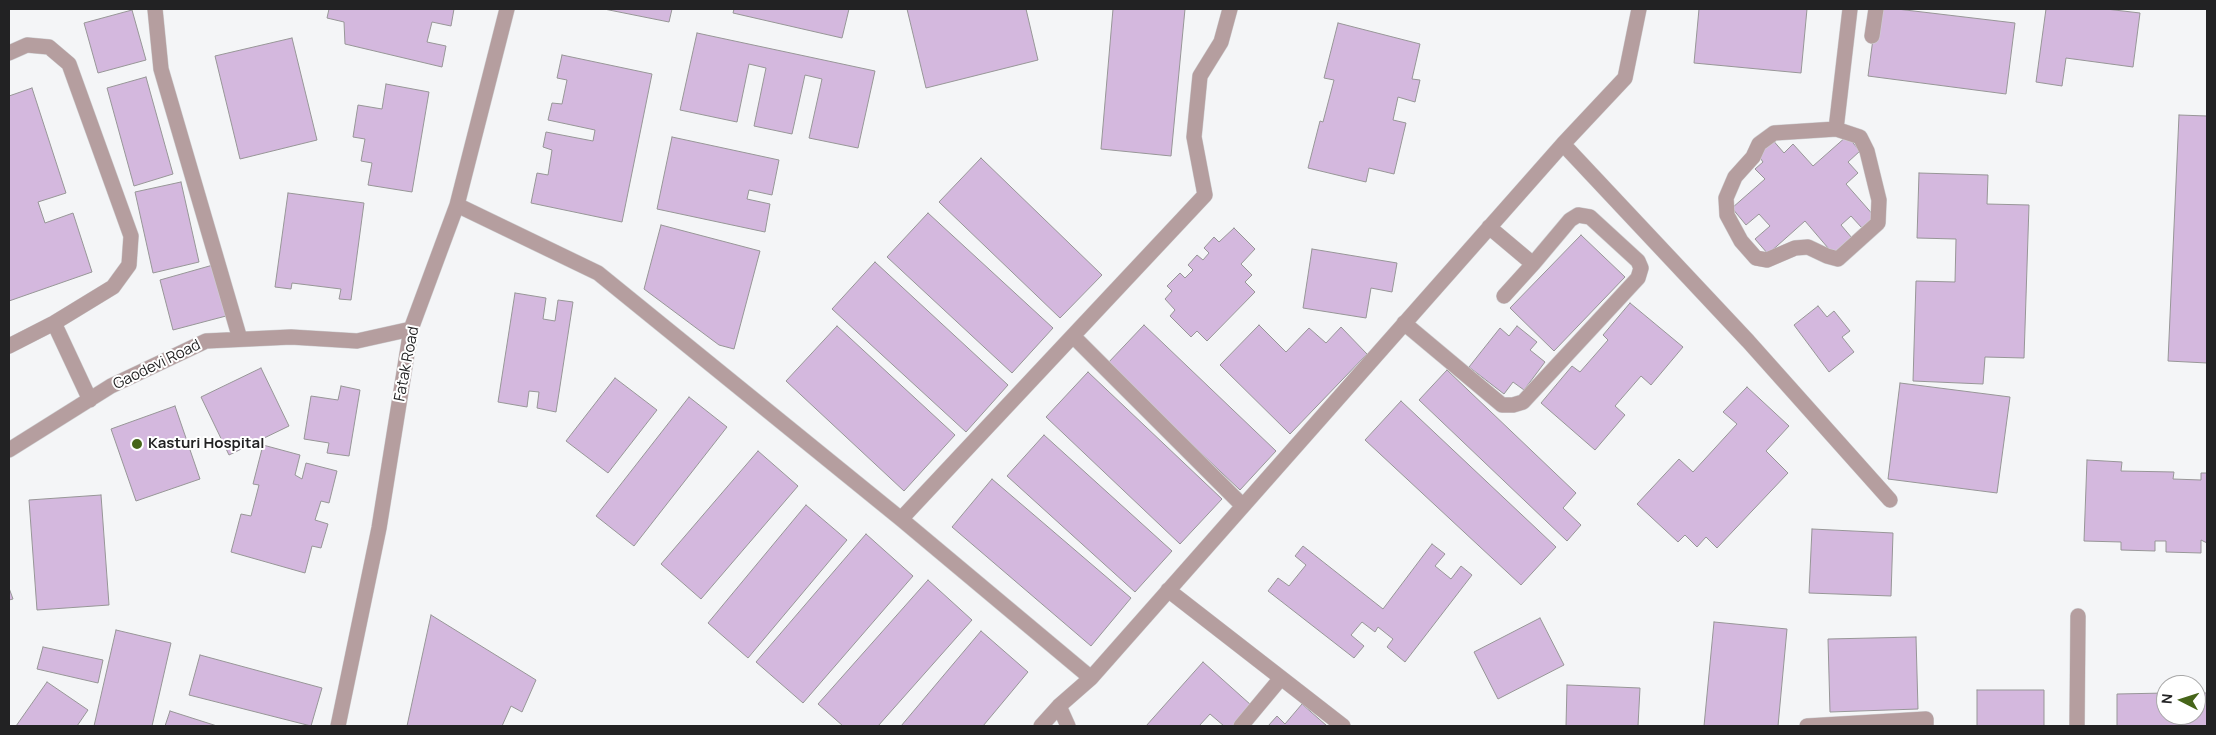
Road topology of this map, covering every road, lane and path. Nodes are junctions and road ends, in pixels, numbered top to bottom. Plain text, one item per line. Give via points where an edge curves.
1 (155, 9) edge
2 (507, 9) edge
3 (1230, 9) edge
4 (1639, 9) edge
5 (1850, 9) edge
6 (1876, 9) edge
7 (1872, 36) dead end
8 (9, 53) edge
9 (1836, 129) junction
10 (1563, 144) junction
11 (457, 205) junction
12 (1489, 227) junction
13 (1532, 264) junction
14 (1504, 296) dead end
15 (54, 323) junction
16 (1404, 323) junction
17 (411, 329) junction
18 (1072, 336) junction
19 (240, 339) junction
20 (9, 346) edge
21 (90, 400) junction
22 (9, 450) edge
23 (1890, 500) dead end
24 (1243, 506) junction
25 (901, 519) junction
26 (1168, 590) junction
27 (2078, 616) dead end
28 (1091, 678) junction
29 (1281, 678) junction
30 (1059, 706) junction
31 (1043, 725) edge
32 (1244, 725) edge
33 (338, 726) edge
34 (1068, 726) edge
35 (1343, 726) edge
36 (1807, 726) edge
37 (1926, 726) edge
38 (2077, 726) edge

1 - 19 street via 161,69
2 - 11 street, Fatak Road
3 - 18 street via 1220,42 1200,76 1194,136 1205,195
4 - 10 street via 1624,78
5 - 9 street
6 - 7 street
8 - 15 street via 27,44 49,48 69,64 131,236 129,265 113,287
9 - 9 street via 1860,137 1867,151 1879,200 1878,223 1838,259 1808,247 1795,248 1768,260 1756,258 1740,241 1727,215 1726,198 1735,177 1753,157 1759,144 1774,133
10 - 12 street
10 - 23 street via 1748,341
11 - 17 street, Fatak Road
11 - 25 street via 598,273
12 - 13 street
12 - 16 street
13 - 14 street
13 - 16 street via 1578,215 1590,217 1638,261 1641,268 1638,278 1523,402 1502,405
15 - 20 street
15 - 21 street
16 - 24 street
17 - 19 street, Gaodevi Road via 357,341 291,337
17 - 33 street, Fatak Road via 379,528
18 - 24 street
18 - 25 street
19 - 21 street, Gaodevi Road via 206,341 111,386
21 - 22 street, Gaodevi Road
24 - 26 street
25 - 28 street
26 - 28 street
26 - 29 street
27 - 38 street
28 - 30 street
29 - 32 street
29 - 35 street
30 - 31 street
30 - 34 street
36 - 37 street via 1926,719

